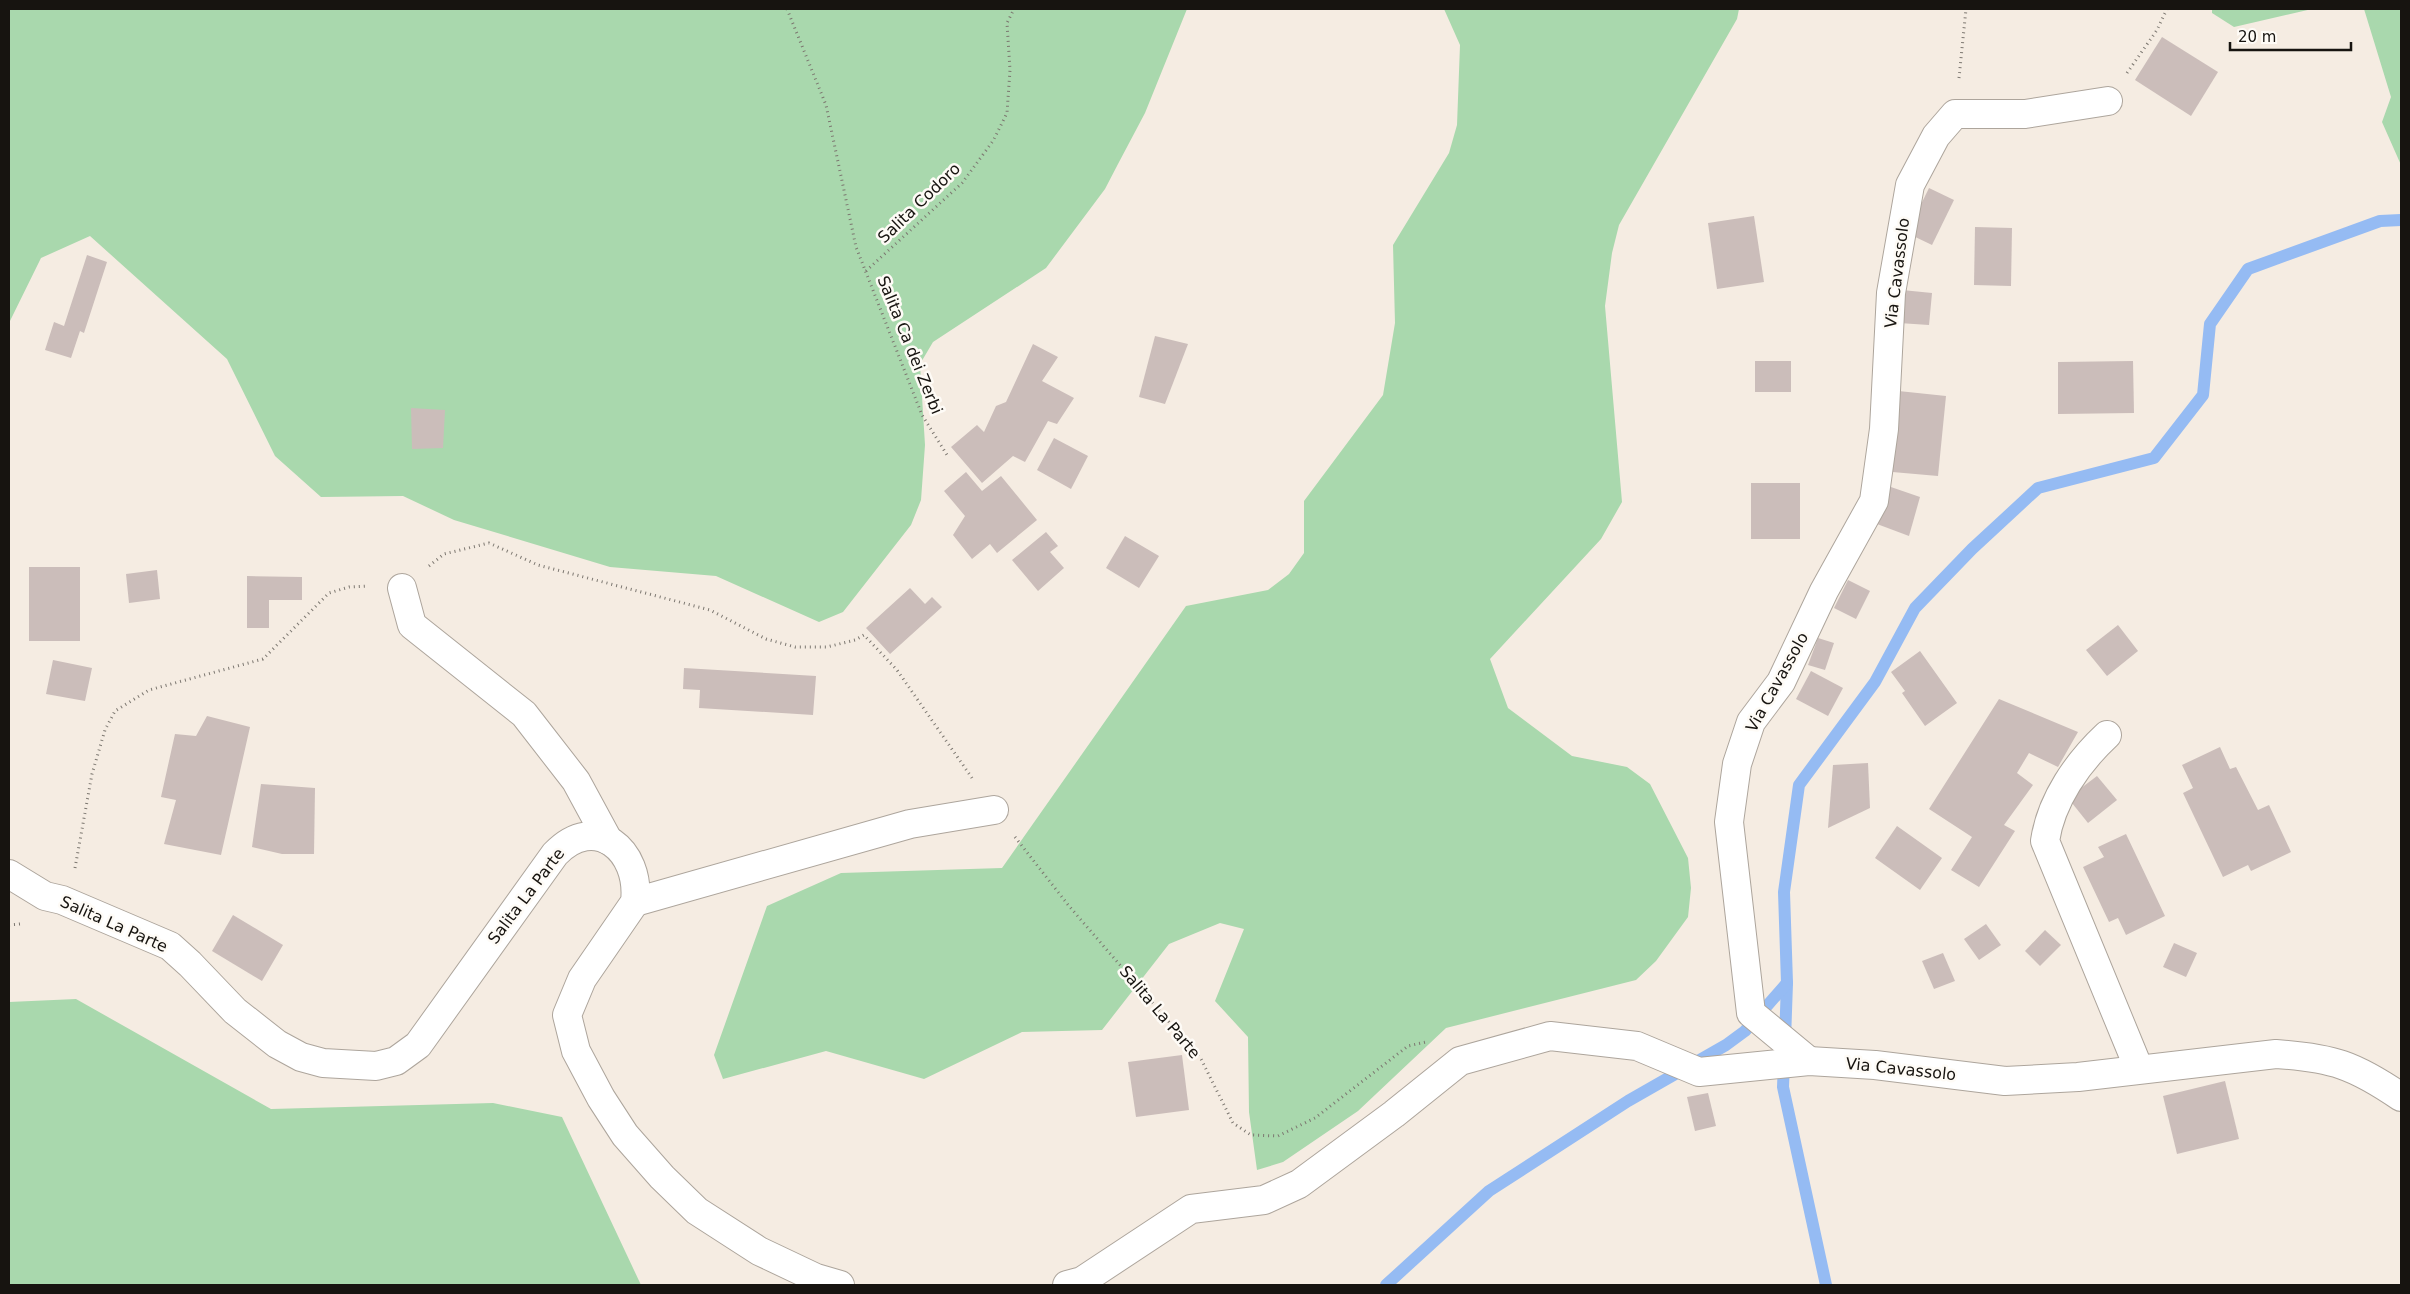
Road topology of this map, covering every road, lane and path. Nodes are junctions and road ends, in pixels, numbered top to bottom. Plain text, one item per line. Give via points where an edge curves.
1 (787, 9) edge
2 (1014, 9) edge
3 (1966, 9) edge
4 (2167, 9) edge
5 (2108, 101) joint
6 (1956, 114) junction
7 (866, 271) junction
8 (949, 458) dead end
9 (402, 588) dead end
10 (827, 647) dead end
11 (2107, 735) dead end
12 (994, 810) junction
13 (608, 840) junction
14 (9, 874) edge
15 (635, 902) junction
16 (1433, 1040) dead end
17 (1809, 1061) junction
18 (2139, 1069) junction
19 (2401, 1097) edge
20 (840, 1285) edge
21 (1067, 1285) edge

1 - 7 path, Salita Ca dei Zerbi via 826,105 856,247
2 - 7 path, Salita Codoro via 1007,23 1008,113 993,142 962,183
3 - 6 path
4 - 5 path via 2157,30
5 - 6 street via 2025,114
6 - 17 street, Via Cavassolo via 1936,136 1910,184 1891,293 1884,429 1874,501 1824,591 1781,682 1751,722 1737,764 1729,822 1751,1013
7 - 8 path, Salita Ca dei Zerbi via 922,415
9 - 13 street via 412,625 524,714 576,781
10 - 12 path, Salita La Parte via 864,635 897,670
11 - 18 street via 2069,780 2047,824 2045,841
12 - 15 street via 910,824
12 - 16 path, Salita La Parte via 1069,906 1201,1059 1233,1124 1251,1135 1278,1136 1315,1118 1408,1046
13 - 14 street, Salita La Parte via 584,836 566,842 418,1045 396,1061 376,1066 323,1063 301,1057 235,1012 170,946 62,900 45,896
13 - 15 street via 626,855 635,872
15 - 20 street via 582,979 567,1015 576,1051 601,1098 625,1135 697,1211 760,1251 816,1278
17 - 18 street, Via Cavassolo via 1875,1065 2005,1081 2078,1077
17 - 21 street via 1700,1072 1637,1046 1550,1036 1460,1061 1299,1184 1264,1200 1192,1209 1082,1281
18 - 19 street, Via Cavassolo via 2276,1054 2309,1056 2342,1063 2370,1076

